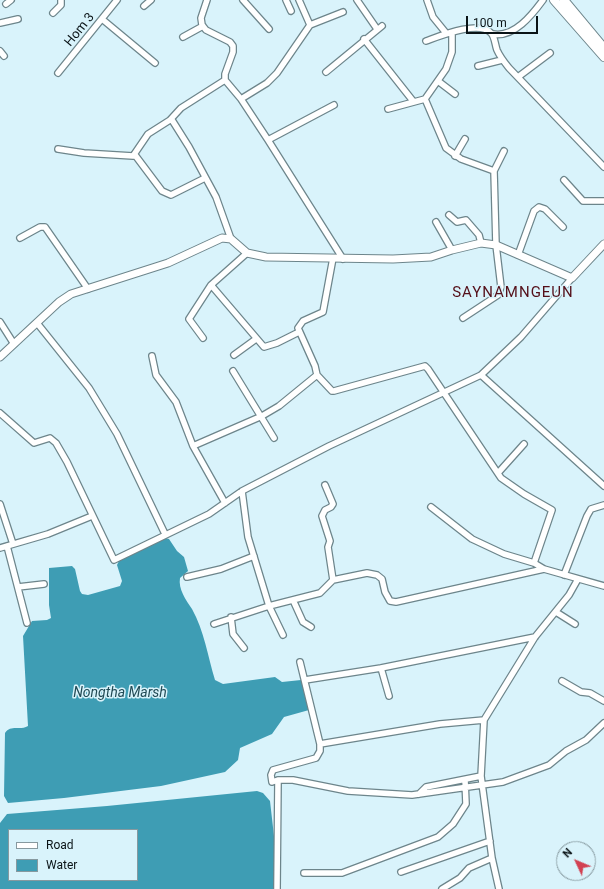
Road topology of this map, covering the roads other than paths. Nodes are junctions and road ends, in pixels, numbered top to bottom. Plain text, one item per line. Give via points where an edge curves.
1 (61, 0) edge
2 (118, 0) edge
3 (151, 0) edge
4 (207, 0) edge
5 (243, 0) edge
6 (286, 0) edge
7 (298, 0) edge
8 (357, 0) edge
9 (427, 0) edge
10 (543, 0) edge
11 (554, 0) edge
12 (564, 0) edge
13 (144, 6) dead end
14 (291, 11) dead end
15 (343, 12) dead end
16 (53, 13) dead end
17 (18, 19) dead end
18 (102, 19) junction
19 (0, 23) edge
20 (310, 25) junction
21 (202, 26) junction
22 (269, 29) dead end
23 (449, 34) junction
24 (493, 34) junction
25 (183, 37) dead end
26 (364, 39) junction
27 (426, 41) dead end
28 (604, 48) edge
29 (0, 51) edge
30 (550, 53) dead end
31 (4, 56) dead end
32 (604, 57) edge
33 (502, 60) junction
34 (155, 63) dead end
35 (478, 66) dead end
36 (326, 72) dead end
37 (58, 73) dead end
38 (518, 77) junction
39 (226, 80) junction
40 (438, 81) junction
41 (454, 94) dead end
42 (241, 99) junction
43 (425, 99) junction
44 (413, 101) junction
45 (334, 104) dead end
46 (388, 109) dead end
47 (170, 120) junction
48 (268, 140) junction
49 (465, 140) dead end
50 (58, 149) dead end
51 (504, 150) dead end
52 (135, 155) junction
53 (455, 156) junction
54 (604, 166) edge
55 (494, 171) junction
56 (205, 178) junction
57 (564, 180) dead end
58 (604, 201) edge
59 (449, 216) dead end
60 (436, 222) dead end
61 (563, 228) dead end
62 (20, 238) dead end
63 (231, 239) junction
64 (481, 243) junction
65 (604, 244) edge
66 (496, 245) junction
67 (452, 250) junction
68 (248, 254) junction
69 (518, 255) junction
70 (333, 258) junction
71 (343, 258) junction
72 (572, 278) junction
73 (211, 285) junction
74 (88, 289) junction
75 (463, 318) dead end
76 (0, 322) edge
77 (37, 323) junction
78 (299, 332) junction
79 (203, 338) dead end
80 (256, 339) junction
81 (14, 344) junction
82 (234, 355) dead end
83 (152, 356) dead end
84 (0, 357) edge
85 (233, 371) dead end
86 (317, 375) junction
87 (480, 375) junction
88 (442, 392) junction
89 (0, 413) edge
90 (262, 416) junction
91 (274, 438) dead end
92 (524, 444) dead end
93 (193, 446) junction
94 (498, 473) junction
95 (325, 485) dead end
96 (604, 486) edge
97 (242, 491) junction
98 (225, 503) junction
99 (0, 504) edge
100 (604, 505) edge
101 (431, 507) dead end
102 (2, 513) edge
103 (92, 516) junction
104 (166, 534) junction
105 (13, 544) junction
106 (7, 546) junction
107 (0, 548) edge
108 (254, 556) junction
109 (534, 564) junction
110 (544, 569) junction
111 (564, 575) junction
112 (187, 577) dead end
113 (578, 579) junction
114 (333, 580) junction
115 (44, 584) dead end
116 (604, 586) edge
117 (18, 587) junction
118 (293, 600) junction
119 (269, 606) junction
120 (556, 612) junction
121 (231, 617) junction
122 (27, 623) dead end
123 (214, 624) dead end
124 (575, 624) dead end
125 (310, 627) dead end
126 (283, 635) dead end
127 (535, 636) junction
128 (244, 648) dead end
129 (300, 662) dead end
130 (381, 668) junction
131 (304, 680) junction
132 (562, 681) dead end
133 (389, 696) dead end
134 (604, 701) edge
135 (484, 720) junction
136 (604, 724) edge
137 (320, 744) junction
138 (481, 776) junction
139 (278, 780) junction
140 (465, 780) junction
141 (482, 785) junction
142 (466, 788) junction
143 (419, 794) junction
144 (490, 841) junction
145 (492, 858) junction
146 (401, 872) dead end
147 (304, 874) dead end
148 (277, 889) edge
149 (442, 889) edge
150 (499, 889) edge

1 - 16 street via 61,5
2 - 18 street, Hom 3
3 - 13 street
4 - 21 street via 201,18
5 - 22 street
6 - 14 street
7 - 20 street
8 - 26 street via 380,27
9 - 23 street via 433,17
10 - 24 street via 522,24 509,31
11 - 32 main road
12 - 28 main road
15 - 20 street
17 - 19 street
18 - 34 street
18 - 37 street, Hom 3
20 - 42 street via 277,73 267,83
21 - 25 street
21 - 39 street via 233,46 225,74
23 - 24 street via 472,28 485,29
23 - 27 street
23 - 40 street via 451,55
24 - 33 street
26 - 36 street
26 - 44 street
29 - 31 street
30 - 38 street
33 - 35 street
33 - 38 street
38 - 54 street
39 - 42 street
39 - 47 street via 181,108
40 - 41 street
40 - 43 street
42 - 48 street
43 - 44 street
43 - 53 street via 446,148
44 - 46 street
45 - 48 street
47 - 52 street via 148,134
47 - 56 street via 174,122
48 - 71 street
49 - 53 street
50 - 52 street via 129,157
51 - 55 street
52 - 56 street via 167,195
53 - 55 street
55 - 66 street
56 - 63 street via 224,217
57 - 58 street via 583,201
59 - 64 street via 457,222 466,220 479,235
60 - 67 street
61 - 69 street via 545,209 539,208 534,211
62 - 74 street via 40,227 45,227
63 - 68 street
63 - 74 street via 218,240 168,263
64 - 66 street
64 - 67 street
65 - 72 street
66 - 69 street
66 - 75 street via 501,287 498,295
67 - 71 street via 431,257
68 - 70 street via 266,257
68 - 73 street
69 - 72 street
70 - 71 street
70 - 78 street via 323,312 300,324
72 - 87 street via 521,337
73 - 79 street via 189,319
73 - 80 street via 248,326
74 - 77 street via 71,294
76 - 81 street
77 - 81 street
77 - 104 street via 88,388 117,434
78 - 80 street via 264,347
78 - 86 street
80 - 82 street
81 - 84 street
83 - 93 street via 156,375 176,402
85 - 90 street
86 - 88 street via 334,391 425,366
86 - 90 street via 279,406
87 - 88 street
87 - 96 street
88 - 94 street
88 - 97 street
89 - 103 street via 34,444 50,438 56,443
90 - 91 street
90 - 93 street
92 - 94 street
93 - 98 street
94 - 109 street via 524,494 552,510
95 - 114 street via 333,504 322,516 330,541 328,547
97 - 98 street
97 - 108 street via 248,537
98 - 104 street via 209,514
99 - 102 street
100 - 111 street via 591,509 587,516
101 - 109 street via 472,539
102 - 105 street
103 - 104 street via 113,560
103 - 105 street via 48,534
105 - 106 street
106 - 107 street
106 - 117 street
108 - 112 street via 221,569
108 - 119 street
109 - 110 street
110 - 111 street
110 - 114 street via 396,602 390,601 382,579 377,575 367,573
111 - 113 street
113 - 116 street
113 - 120 street
114 - 118 street via 320,593
115 - 117 street
117 - 122 street
118 - 119 street
118 - 125 street via 303,622
119 - 121 street
119 - 126 street
120 - 124 street
120 - 127 street
121 - 123 street
121 - 128 street via 233,634
127 - 130 street
127 - 135 street
129 - 131 street
130 - 131 street
130 - 133 street
131 - 137 street
132 - 134 street
135 - 137 street via 440,724
135 - 138 street
136 - 141 street via 586,740 543,768 503,782
137 - 139 street via 316,758 273,770 272,782
138 - 140 street
138 - 141 street
139 - 143 street via 293,780 348,791
139 - 148 street
140 - 142 street
140 - 143 street via 426,787
141 - 142 street
141 - 144 street
142 - 143 street
142 - 147 street via 466,804 453,824 438,837 342,873
144 - 145 street
144 - 146 street
145 - 149 street via 469,868 460,878
145 - 150 street

